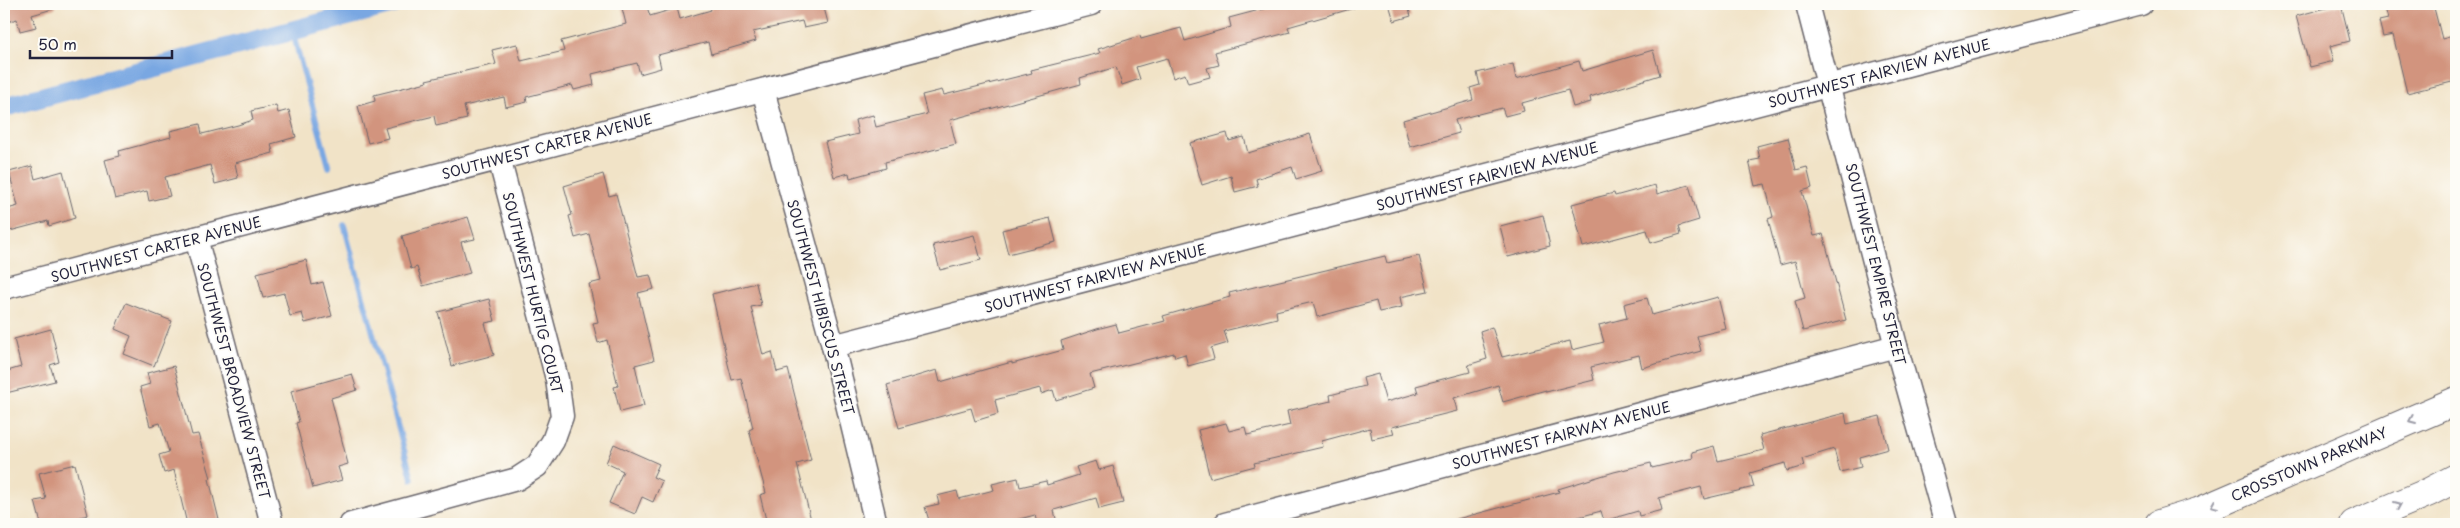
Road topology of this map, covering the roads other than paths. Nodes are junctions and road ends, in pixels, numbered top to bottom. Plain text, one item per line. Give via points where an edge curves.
1 (1091, 4) edge
2 (1807, 4) edge
3 (2141, 4) edge
4 (1830, 87) junction
5 (763, 90) junction
6 (499, 158) junction
7 (196, 238) junction
8 (4, 288) edge
9 (833, 346) junction
10 (1896, 346) junction
11 (2456, 401) edge
12 (2456, 478) edge
13 (272, 524) edge
14 (351, 524) edge
15 (876, 524) edge
16 (1225, 524) edge
17 (1946, 524) edge
18 (2159, 524) edge
19 (2354, 524) edge

1 - 5 street, SOUTHWEST CARTER AVENUE
2 - 4 street, SOUTHWEST EMPIRE STREET
3 - 4 street, SOUTHWEST FAIRVIEW AVENUE
4 - 9 street, SOUTHWEST FAIRVIEW AVENUE
4 - 10 street, SOUTHWEST EMPIRE STREET
5 - 6 street, SOUTHWEST CARTER AVENUE
5 - 9 street, SOUTHWEST HIBISCUS STREET
6 - 7 street, SOUTHWEST CARTER AVENUE
6 - 14 street, SOUTHWEST HURTIG COURT via 557,379 562,416 554,442 538,466 517,479
7 - 8 street, SOUTHWEST CARTER AVENUE
7 - 13 street, SOUTHWEST BROADVIEW STREET
9 - 15 street, SOUTHWEST HIBISCUS STREET
10 - 16 street, SOUTHWEST FAIRWAY AVENUE
10 - 17 street, SOUTHWEST EMPIRE STREET
11 -> 18 main road, CROSSTOWN PARKWAY via 2198,512
19 -> 12 main road

